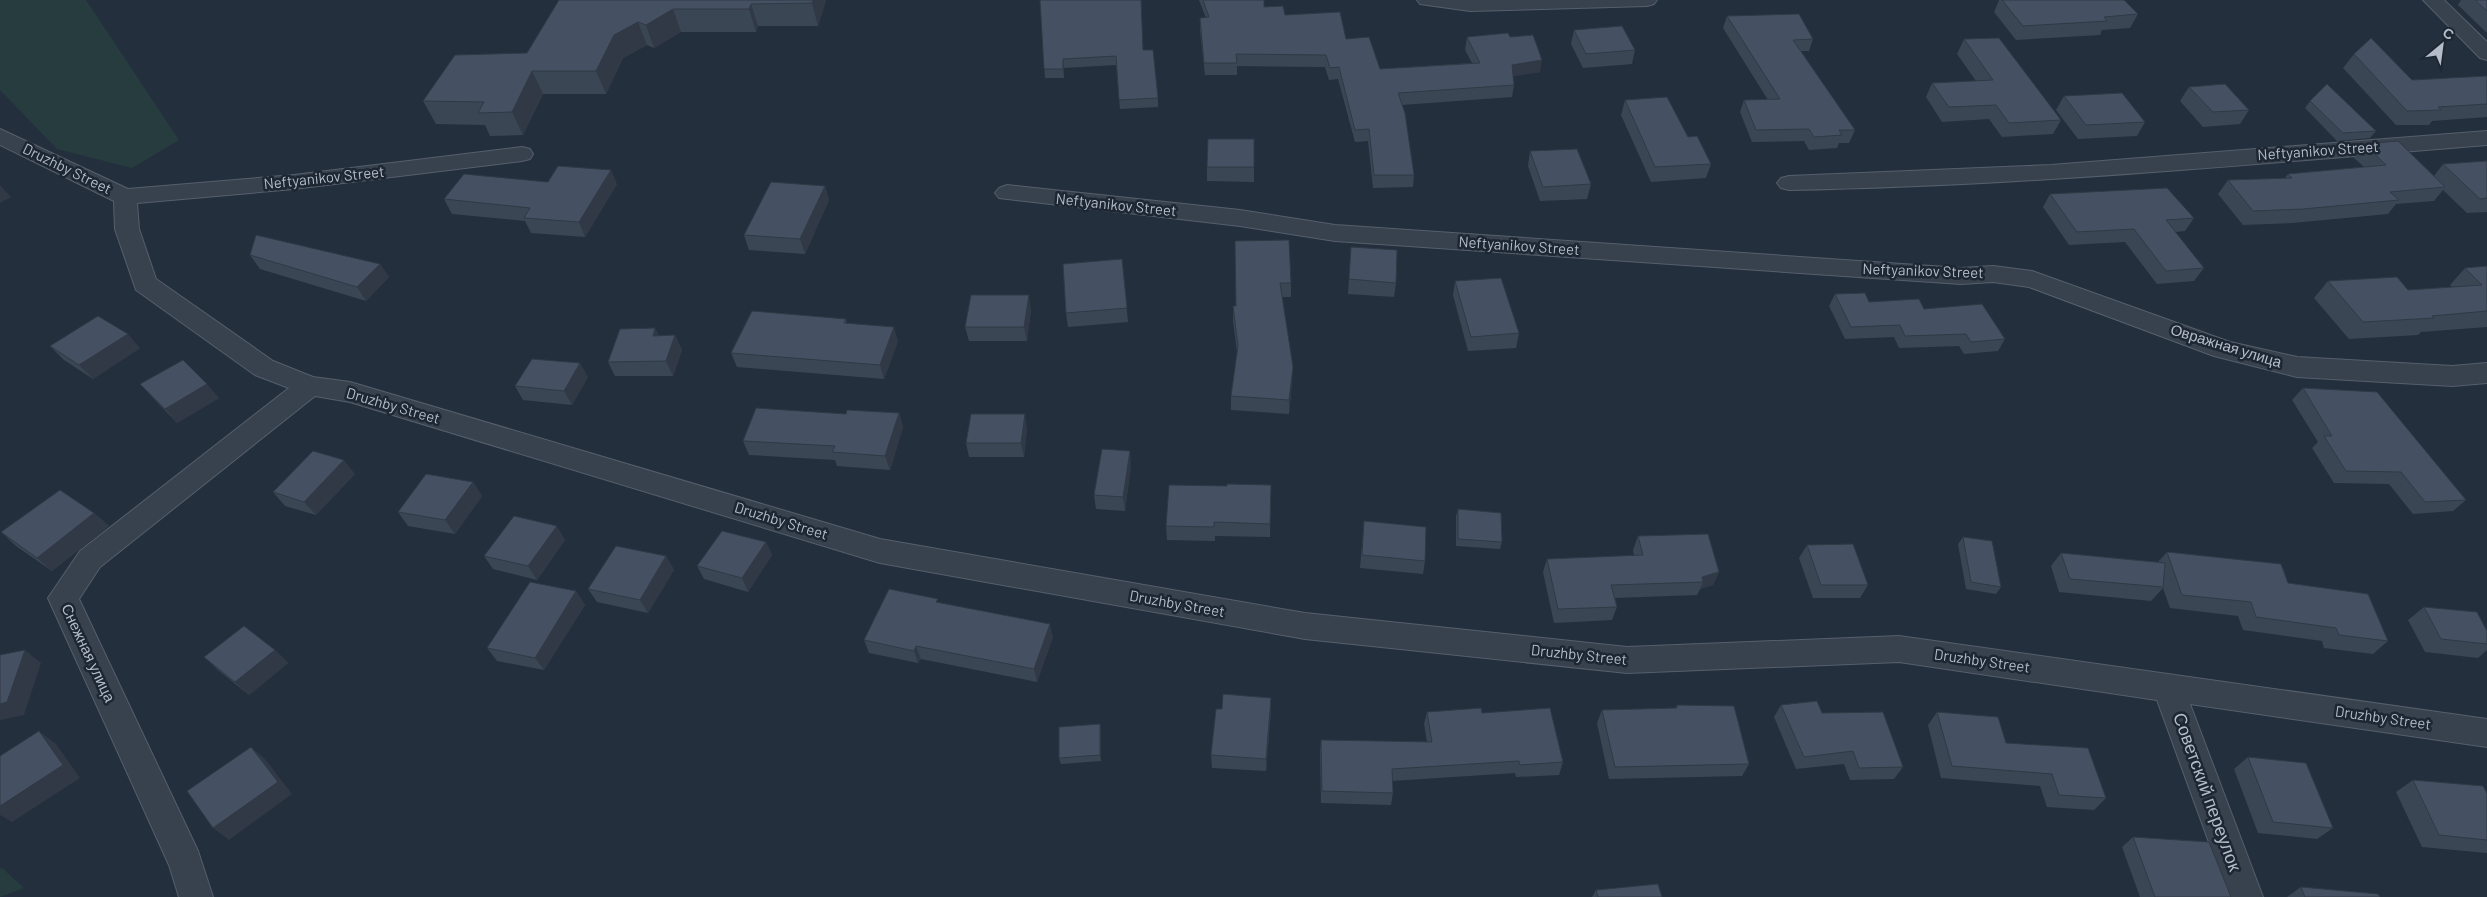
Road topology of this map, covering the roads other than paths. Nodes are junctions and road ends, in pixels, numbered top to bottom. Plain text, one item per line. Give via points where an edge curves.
1 (1426, 0) edge
2 (1648, 0) edge
3 (2433, 0) edge
4 (2487, 54) edge
5 (0, 136) edge
6 (2487, 138) edge
7 (522, 154) dead end
8 (1789, 182) dead end
9 (1007, 193) dead end
10 (125, 197) junction
11 (2032, 279) joint
12 (2487, 373) edge
13 (310, 386) junction
14 (2168, 687) junction
15 (2487, 733) edge
16 (196, 897) edge
17 (2246, 897) edge

1 - 2 street via 1470,5
3 - 4 street
5 - 10 street, Druzhby Street
6 - 8 street, Neftyanikov Street via 1988,177
7 - 10 street, Neftyanikov Street via 294,182
9 - 11 street, Neftyanikov Street via 1240,218 1335,233
10 - 13 street, Druzhby Street via 128,229 145,284 264,368
11 - 12 street, Овражная улица via 2262,360 2297,367 2452,376
13 - 14 street, Druzhby Street via 359,395 880,551 1305,626 1627,660 1899,649
13 - 16 street, Снежная улица via 90,559 63,598 186,863
14 - 15 street, Druzhby Street
14 - 17 street, Советский переулок

